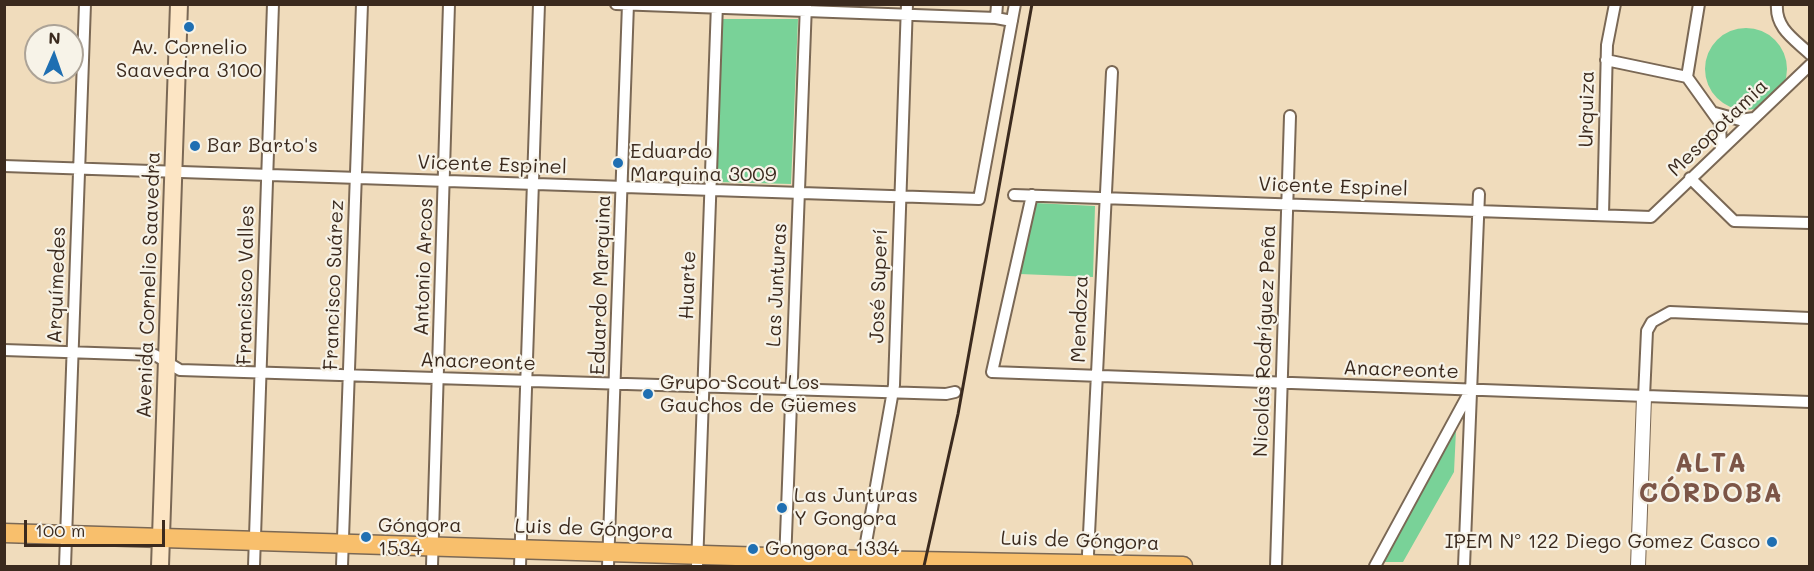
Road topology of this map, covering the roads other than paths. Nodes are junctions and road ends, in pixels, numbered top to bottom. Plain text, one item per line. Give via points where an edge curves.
1 (85, 4) edge
2 (179, 4) edge
3 (273, 4) edge
4 (362, 4) edge
5 (449, 4) edge
6 (539, 4) edge
7 (616, 4) edge
8 (997, 4) edge
9 (1015, 4) edge
10 (1615, 4) edge
11 (1699, 4) edge
12 (1777, 4) edge
13 (628, 5) edge
14 (717, 6) edge
15 (806, 8) edge
16 (907, 10) edge
17 (996, 18) junction
18 (1012, 21) junction
19 (1809, 54) edge
20 (1606, 60) junction
21 (1809, 65) edge
22 (1112, 72) dead end
23 (1687, 77) junction
24 (1714, 113) junction
25 (1290, 116) dead end
26 (1754, 118) junction
27 (1722, 148) junction
28 (4, 166) edge
29 (79, 168) junction
30 (173, 172) junction
31 (267, 176) junction
32 (1690, 178) junction
33 (355, 179) junction
34 (445, 182) junction
35 (533, 184) junction
36 (622, 188) junction
37 (710, 192) junction
38 (799, 194) junction
39 (1479, 194) dead end
40 (1014, 195) dead end
41 (1032, 195) junction
42 (900, 197) junction
43 (1103, 197) junction
44 (1287, 204) junction
45 (1479, 211) junction
46 (1603, 215) junction
47 (1651, 217) joint
48 (1809, 223) edge
49 (1809, 318) edge
50 (4, 350) edge
51 (73, 352) junction
52 (168, 363) junction
53 (262, 373) junction
54 (349, 375) junction
55 (1096, 375) junction
56 (438, 379) junction
57 (526, 381) junction
58 (1281, 383) junction
59 (616, 384) junction
60 (703, 386) junction
61 (790, 389) junction
62 (1470, 390) junction
63 (893, 392) junction
64 (955, 392) dead end
65 (1644, 397) junction
66 (1809, 402) edge
67 (4, 533) edge
68 (66, 536) junction
69 (161, 539) junction
70 (255, 541) junction
71 (343, 545) junction
72 (433, 546) junction
73 (520, 558) edge
74 (609, 560) edge
75 (697, 561) edge
76 (785, 562) edge
77 (862, 563) edge
78 (959, 563) edge
79 (1089, 565) edge
80 (1181, 566) edge
81 (65, 567) edge
82 (160, 567) edge
83 (254, 567) edge
84 (342, 567) edge
85 (432, 567) edge
86 (1276, 567) edge
87 (1375, 567) edge
88 (1464, 567) edge
89 (1638, 567) edge

1 - 29 street, Arquímedes
2 - 30 main road, Avenida Cornelio Saavedra
3 - 31 street, Francisco Valles
4 - 33 street, Francisco Suárez
5 - 34 street, Antonio Arcos
6 - 35 street
7 - 13 street
8 - 17 street
9 - 18 street
10 - 20 street, Urquiza
11 - 23 street
12 - 19 street via 1777,20 1782,28
13 - 14 street
13 - 36 street, Eduardo Marquina
14 - 15 street
14 - 37 street, Huarte
15 - 16 street
15 - 38 street, Las Junturas
16 - 17 street
16 - 42 street, José Superí
17 - 18 street
18 - 42 street, Vicente Espinel via 979,199
20 - 23 street
20 - 46 street, Urquiza
21 - 26 street, Mesopotamia
22 - 43 street, Mendoza
23 - 24 street
24 - 26 street via 1740,120
24 - 27 street via 1722,129
25 - 44 street, Nicolás Rodríguez Peña
26 - 27 street, Mesopotamia
27 - 32 street, Mesopotamia
28 - 29 street, Vicente Espinel
29 - 30 street, Vicente Espinel
29 - 51 street, Arquímedes
30 - 31 street, Vicente Espinel
30 - 52 main road, Avenida Cornelio Saavedra
31 - 33 street, Vicente Espinel
31 - 53 street, Francisco Valles
32 - 47 street, Mesopotamia
32 - 48 street via 1734,221
33 - 34 street, Vicente Espinel
33 - 54 street, Francisco Suárez
34 - 35 street, Vicente Espinel
34 - 56 street, Antonio Arcos
35 - 36 street, Vicente Espinel
35 - 57 street
36 - 37 street, Vicente Espinel
36 - 59 street, Eduardo Marquina
37 - 38 street, Vicente Espinel
37 - 60 street, Huarte
38 - 42 street, Vicente Espinel
38 - 61 street, Las Junturas
39 - 45 street
40 - 41 street, Vicente Espinel
41 - 43 street, Vicente Espinel
41 - 55 street, Anacreonte via 992,372
42 - 63 street, José Superí
43 - 44 street, Vicente Espinel
43 - 55 street, Mendoza
44 - 45 street, Vicente Espinel
44 - 58 street, Nicolás Rodríguez Peña
45 - 46 street, Vicente Espinel
45 - 62 street
46 - 47 street, Vicente Espinel
49 - 65 street via 1670,312 1659,316 1647,331
50 - 51 street, Anacreonte
51 - 52 street, Anacreonte via 155,355
51 - 68 street, Arquímedes
52 - 53 street, Anacreonte via 180,370
52 - 69 main road, Avenida Cornelio Saavedra
53 - 54 street, Anacreonte
53 - 70 street, Francisco Valles
54 - 56 street, Anacreonte
54 - 71 street, Francisco Suárez
55 - 58 street, Anacreonte
55 - 79 street, Mendoza
56 - 57 street, Anacreonte
56 - 72 street, Antonio Arcos
57 - 59 street, Anacreonte
57 - 73 street
58 - 62 street, Anacreonte
58 - 86 street, Nicolás Rodríguez Peña
59 - 60 street, Anacreonte
59 - 74 street, Eduardo Marquina
60 - 61 street, Anacreonte
60 - 75 street, Huarte
61 - 63 street, Anacreonte
61 - 76 street, Las Junturas
62 - 65 street, Anacreonte
62 - 87 street
62 - 88 street
63 - 64 street, Anacreonte
63 - 77 street, José Superí
65 - 66 street, Anacreonte
65 - 89 street
67 - 68 main road, Luis de Góngora
68 - 69 main road, Luis de Góngora
68 - 81 street, Arquímedes
69 - 70 main road, Luis de Góngora
69 - 82 main road, Avenida Cornelio Saavedra
70 - 71 main road, Luis de Góngora
70 - 83 street, Francisco Valles
71 - 72 main road, Luis de Góngora
71 - 84 street, Francisco Suárez
72 - 73 main road, Luis de Góngora
72 - 85 street, Antonio Arcos
73 - 74 main road, Luis de Góngora
74 - 75 main road, Luis de Góngora
75 - 76 main road, Luis de Góngora
76 - 77 main road, Luis de Góngora
77 - 78 main road, Luis de Góngora
78 - 79 main road, Luis de Góngora
79 - 80 main road, Luis de Góngora

